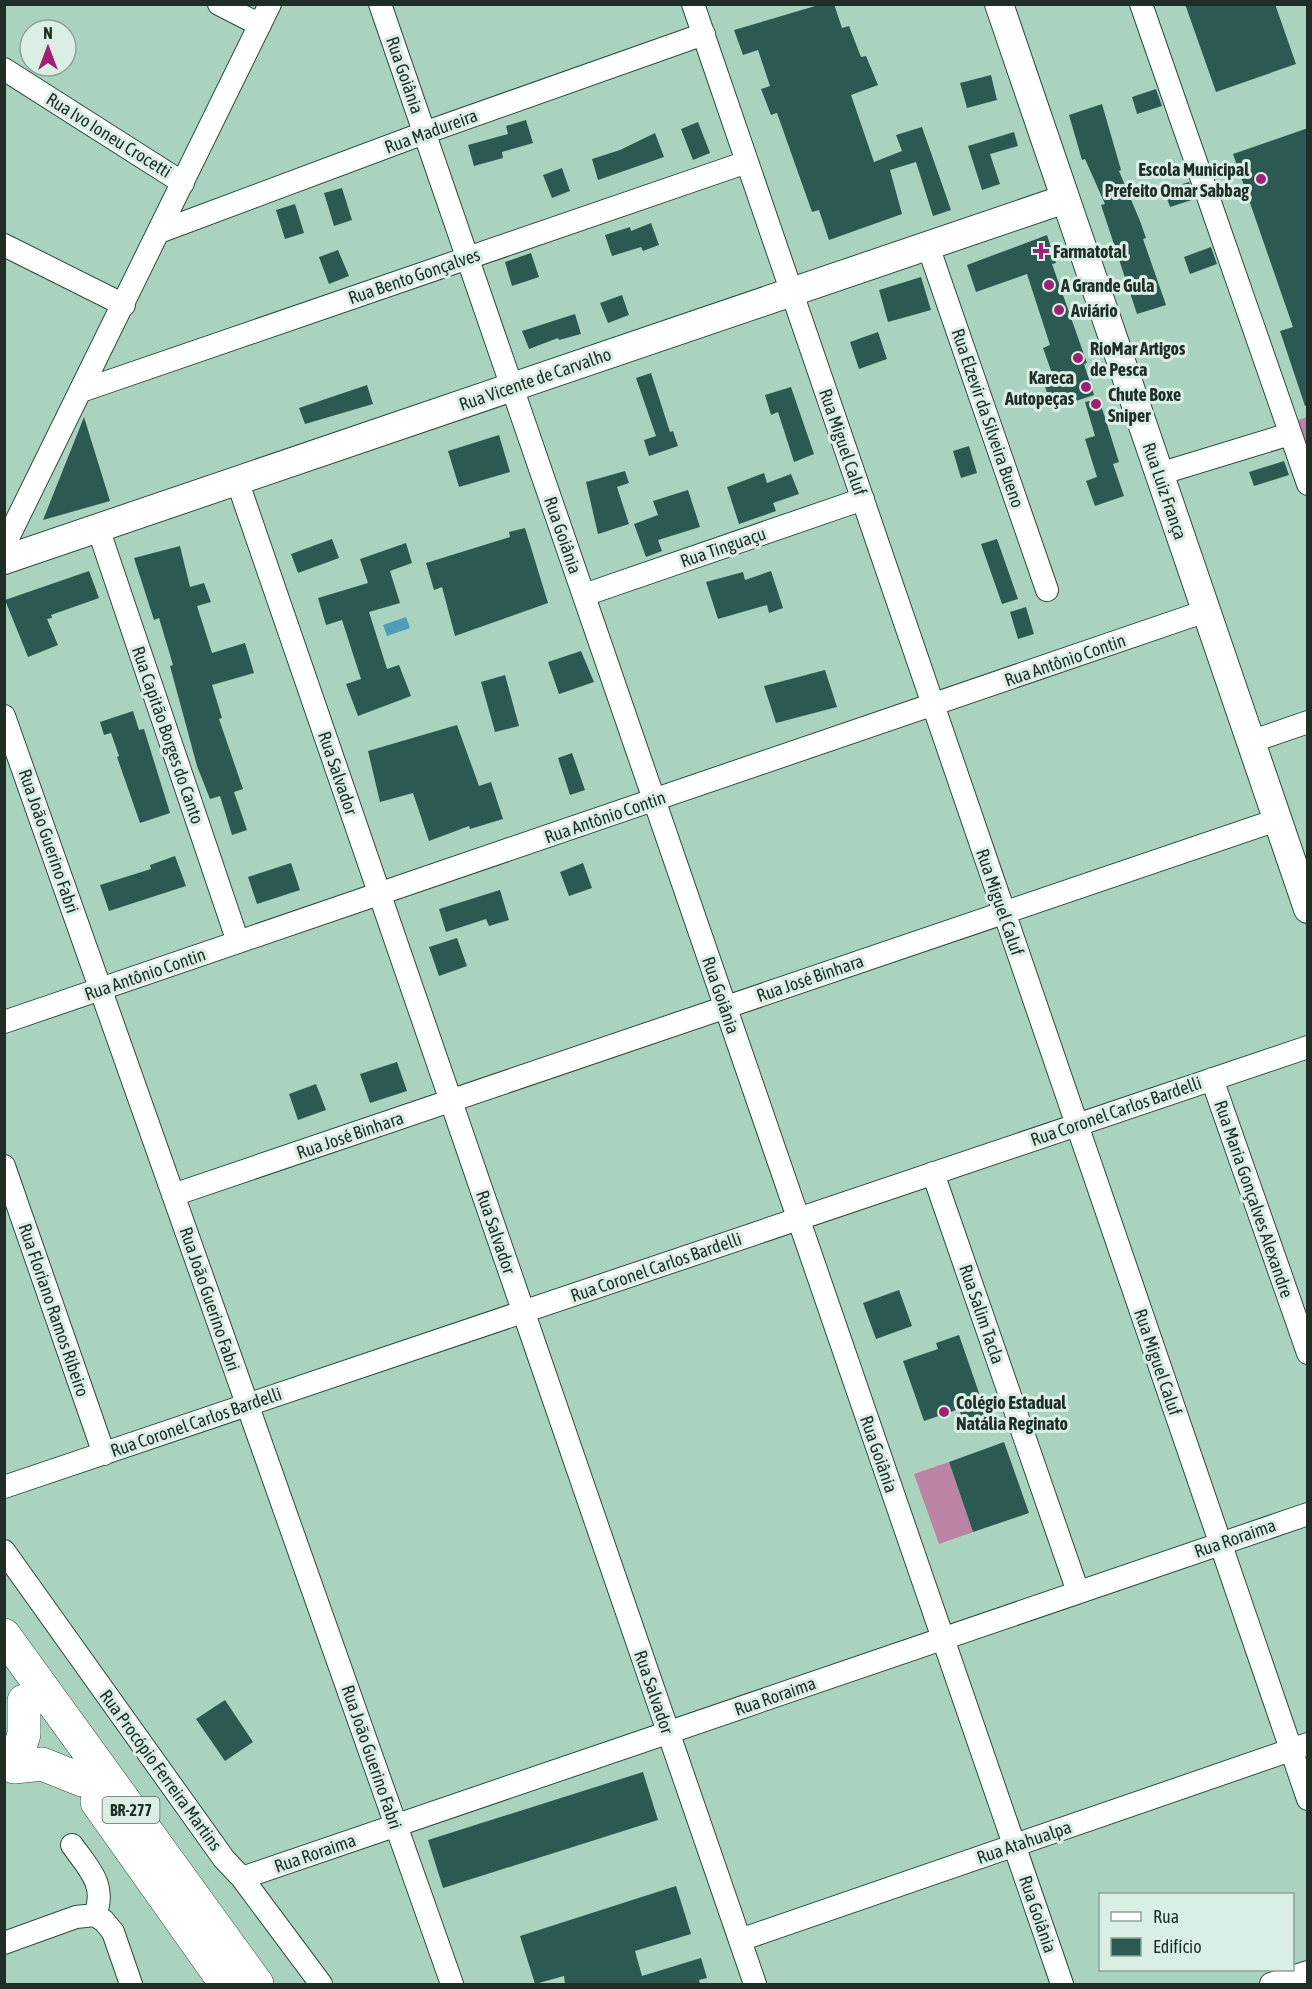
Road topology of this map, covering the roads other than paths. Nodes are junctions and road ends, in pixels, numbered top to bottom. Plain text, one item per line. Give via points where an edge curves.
1 (219, 4) edge
2 (270, 4) edge
3 (380, 4) edge
4 (693, 4) edge
5 (999, 4) edge
6 (1141, 4) edge
7 (260, 25) junction
8 (704, 34) junction
9 (4, 69) edge
10 (424, 133) junction
11 (747, 162) junction
12 (183, 183) junction
13 (1065, 199) junction
14 (159, 232) junction
15 (4, 245) edge
16 (928, 246) junction
17 (468, 258) junction
18 (792, 292) junction
19 (124, 305) junction
20 (512, 387) junction
21 (81, 392) junction
22 (1290, 434) junction
23 (1159, 474) junction
24 (237, 480) junction
25 (1308, 484) edge
26 (863, 500) junction
27 (98, 528) junction
28 (4, 546) edge
29 (4, 560) edge
30 (1047, 590) dead end
31 (584, 596) junction
32 (1206, 611) junction
33 (933, 705) junction
34 (4, 716) edge
35 (1308, 722) edge
36 (1250, 742) junction
37 (654, 800) junction
38 (1277, 820) junction
39 (1299, 857) edge
40 (380, 894) junction
41 (1308, 909) edge
42 (1004, 912) junction
43 (238, 942) junction
44 (101, 989) junction
45 (725, 1007) junction
46 (4, 1022) edge
47 (1308, 1047) edge
48 (1212, 1079) junction
49 (451, 1100) junction
50 (1077, 1125) junction
51 (4, 1166) edge
52 (933, 1173) junction
53 (173, 1195) junction
54 (798, 1219) junction
55 (523, 1312) junction
56 (1308, 1353) edge
57 (247, 1405) junction
58 (104, 1454) junction
59 (4, 1487) edge
60 (1308, 1514) edge
61 (1220, 1543) junction
62 (4, 1551) edge
63 (1078, 1592) junction
64 (4, 1635) edge
65 (943, 1638) junction
66 (4, 1674) edge
67 (24, 1701) junction
68 (668, 1732) junction
69 (1299, 1747) edge
70 (9, 1760) edge
71 (82, 1780) junction
72 (1308, 1799) edge
73 (396, 1825) junction
74 (72, 1845) dead end
75 (1014, 1845) junction
76 (242, 1878) junction
77 (94, 1915) junction
78 (740, 1940) junction
79 (4, 1943) edge
80 (1308, 1972) edge
81 (131, 1984) edge
82 (226, 1984) edge
83 (257, 1984) edge
84 (321, 1984) edge
85 (452, 1984) edge
86 (755, 1984) edge
87 (1062, 1984) edge
88 (1271, 1984) edge

1 - 7 street
2 - 7 street
3 - 10 street, Rua Goiânia
4 - 8 street, Rua Miguel Caluf
5 - 13 main road, Rua Luiz França
6 - 22 street
7 - 12 street
8 - 10 street, Rua Madureira
8 - 11 street, Rua Miguel Caluf
9 - 12 street, Rua Ivo Ioneu Crocetti
10 - 14 street, Rua Madureira
10 - 17 street, Rua Goiânia
11 - 17 street, Rua Bento Gonçalves
11 - 18 street, Rua Miguel Caluf
12 - 14 street
13 - 16 main road, Rua Vicente de Carvalho
13 - 23 main road, Rua Luiz França
14 - 19 street
15 - 19 street
16 - 18 main road, Rua Vicente de Carvalho
16 - 30 street, Rua Elzevir da Silveira Bueno
17 - 20 street, Rua Goiânia
17 - 21 street, Rua Bento Gonçalves
18 - 20 main road, Rua Vicente de Carvalho
18 - 26 street, Rua Miguel Caluf
19 - 21 street
20 - 24 main road, Rua Vicente de Carvalho
20 - 31 street, Rua Goiânia
21 - 28 street
22 - 23 street
22 - 25 street
23 - 32 main road, Rua Luiz França
24 - 27 main road, Rua Vicente de Carvalho
24 - 40 street, Rua Salvador
26 - 31 street, Rua Tinguaçu
26 - 33 street, Rua Miguel Caluf
27 - 29 main road, Rua Vicente de Carvalho
27 - 43 street, Rua Capitão Borges do Canto
31 - 37 street, Rua Goiânia
32 - 33 street, Rua Antônio Contin
32 - 36 main road, Rua Luiz França
33 - 37 street, Rua Antônio Contin
33 - 42 street, Rua Miguel Caluf
34 - 44 street, Rua João Guerino Fabri
35 - 36 street
36 - 38 main road, Rua Luiz França
37 - 40 street, Rua Antônio Contin
37 - 45 street, Rua Goiânia
38 - 39 main road, Rua Luiz França
38 - 42 street, Rua José Binhara
39 - 41 main road, Rua Luiz França
40 - 43 street, Rua Antônio Contin
40 - 49 street, Rua Salvador
42 - 45 street, Rua José Binhara
42 - 50 street, Rua Miguel Caluf
43 - 44 street, Rua Antônio Contin
44 - 46 street, Rua Antônio Contin
44 - 53 street, Rua João Guerino Fabri
45 - 49 street, Rua José Binhara
45 - 54 street, Rua Goiânia
47 - 48 street, Rua Coronel Carlos Bardelli
48 - 50 street, Rua Coronel Carlos Bardelli
48 - 56 street, Rua Maria Gonçalves Alexandre
49 - 53 street, Rua José Binhara
49 - 55 street, Rua Salvador
50 - 52 street, Rua Coronel Carlos Bardelli
50 - 61 street, Rua Miguel Caluf
51 - 58 street, Rua Floriano Ramos Ribeiro
52 - 54 street, Rua Coronel Carlos Bardelli
52 - 63 street, Rua Salim Tacla
53 - 57 street, Rua João Guerino Fabri
54 - 55 street, Rua Coronel Carlos Bardelli
54 - 65 street, Rua Goiânia
55 - 57 street, Rua Coronel Carlos Bardelli
55 - 68 street, Rua Salvador
57 - 58 street, Rua Coronel Carlos Bardelli
57 - 73 street, Rua João Guerino Fabri
58 - 59 street, Rua Coronel Carlos Bardelli
60 - 61 street, Rua Roraima
61 - 63 street, Rua Roraima
61 - 69 street, Rua Miguel Caluf
62 - 76 street, Rua Procópio Ferreira Martins via 224,1859
63 - 65 street, Rua Roraima
64 - 83 highway, BR-277
65 - 68 street, Rua Roraima
65 - 75 street, Rua Goiânia
66 - 67 highway, BR-277
67 - 70 highway via 24,1734
67 - 71 highway, BR-277
68 - 73 street, Rua Roraima
68 - 78 street, Rua Salvador
69 - 72 street, Rua Miguel Caluf
69 - 75 street, Rua Atahualpa
70 - 71 highway via 42,1764
71 - 82 highway, BR-277
73 - 76 street, Rua Roraima
73 - 85 street, Rua João Guerino Fabri
74 - 77 street via 98,1885 100,1894
75 - 78 street, Rua Atahualpa
75 - 87 street, Rua Goiânia
76 - 84 street, Rua Procópio Ferreira Martins
77 - 79 street via 76,1917
77 - 81 street via 113,1932
78 - 86 street, Rua Salvador
80 - 88 street

